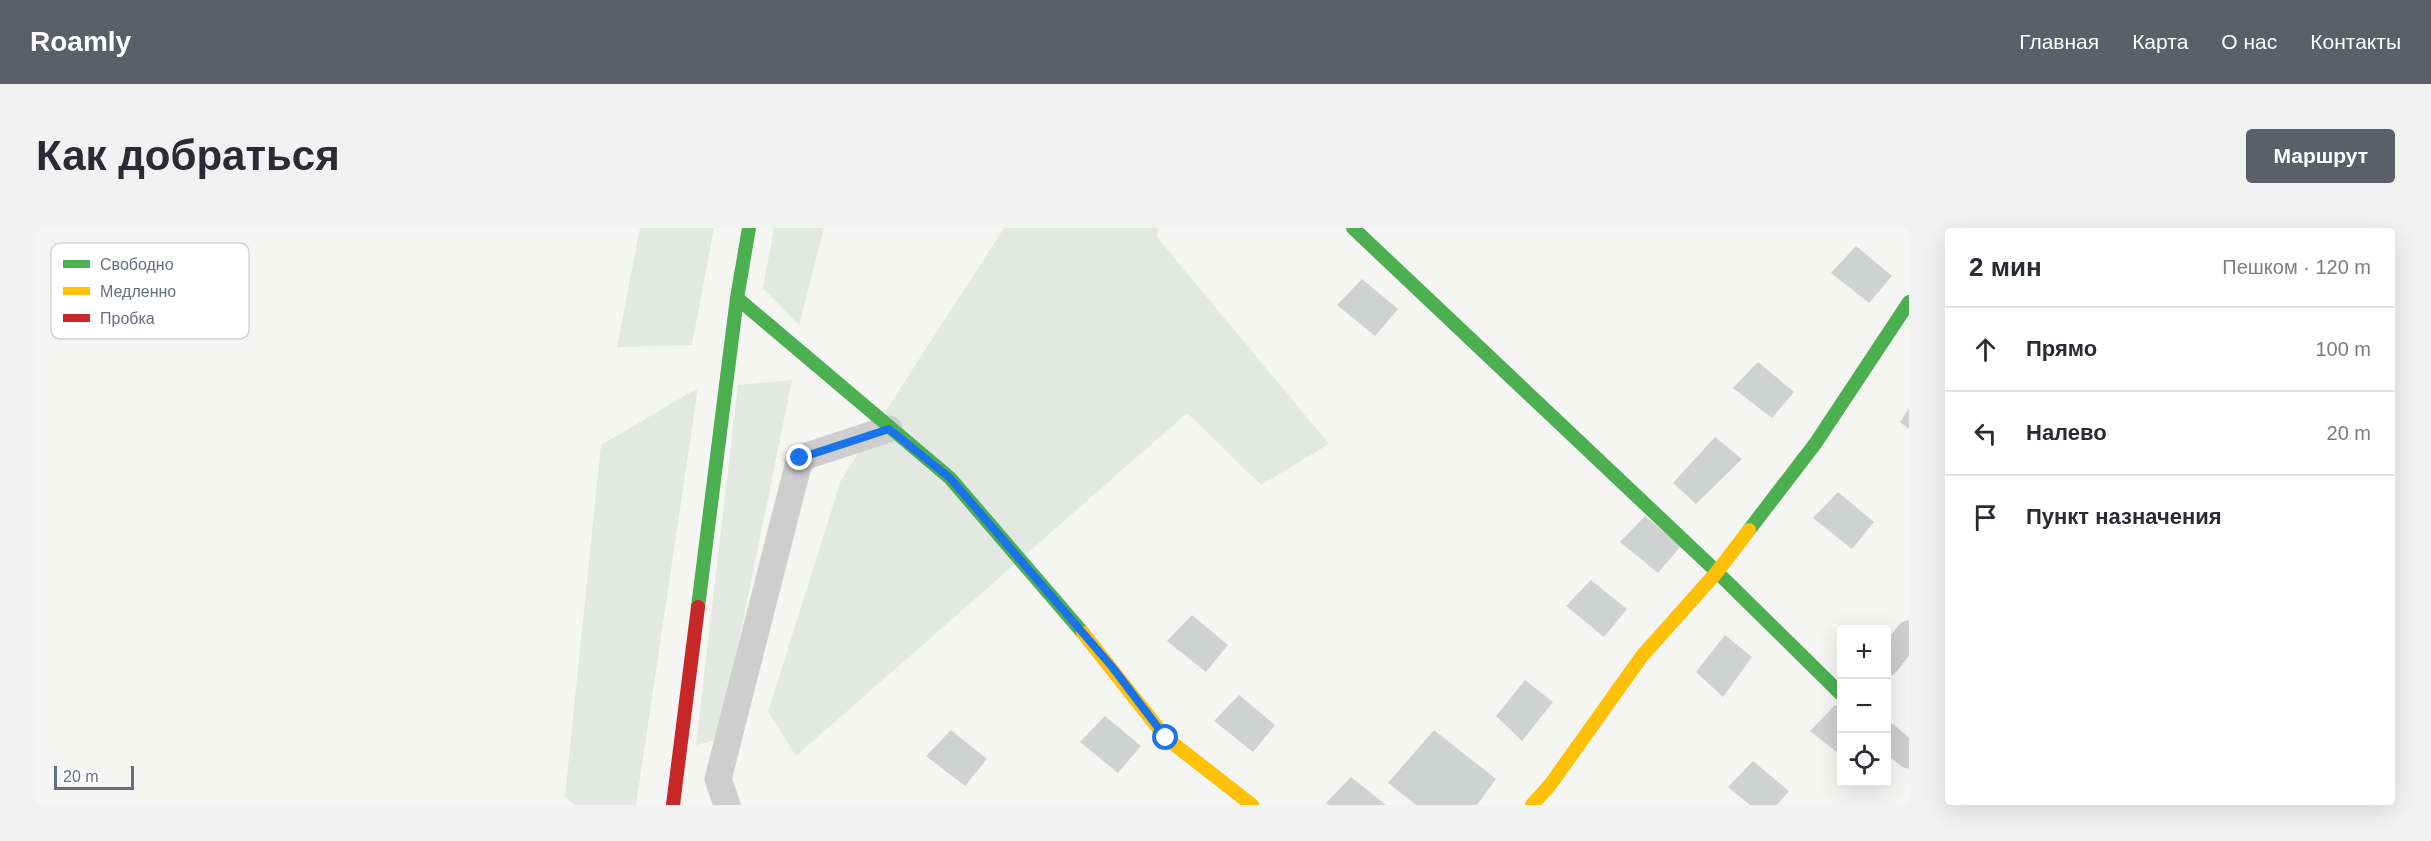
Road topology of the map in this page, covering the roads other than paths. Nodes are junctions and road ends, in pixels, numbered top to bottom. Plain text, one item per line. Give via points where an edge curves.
1 (749, 228) edge
2 (1353, 228) edge
3 (737, 298) junction
4 (1909, 302) edge
5 (889, 429) junction
6 (1717, 572) junction
7 (1909, 634) edge
8 (1891, 658) edge
9 (1837, 690) edge
10 (1891, 739) edge
11 (1909, 755) edge
12 (673, 805) edge
13 (727, 805) edge
14 (1252, 805) edge
15 (1532, 805) edge

1 - 3 street
2 - 6 street
3 - 5 street
3 - 12 street
4 - 6 street via 1815,444
5 - 13 street via 800,458 718,779
5 - 14 street via 950,478 1113,668 1166,738
6 - 9 street
6 - 15 street via 1642,656
7 - 8 street
10 - 11 street

